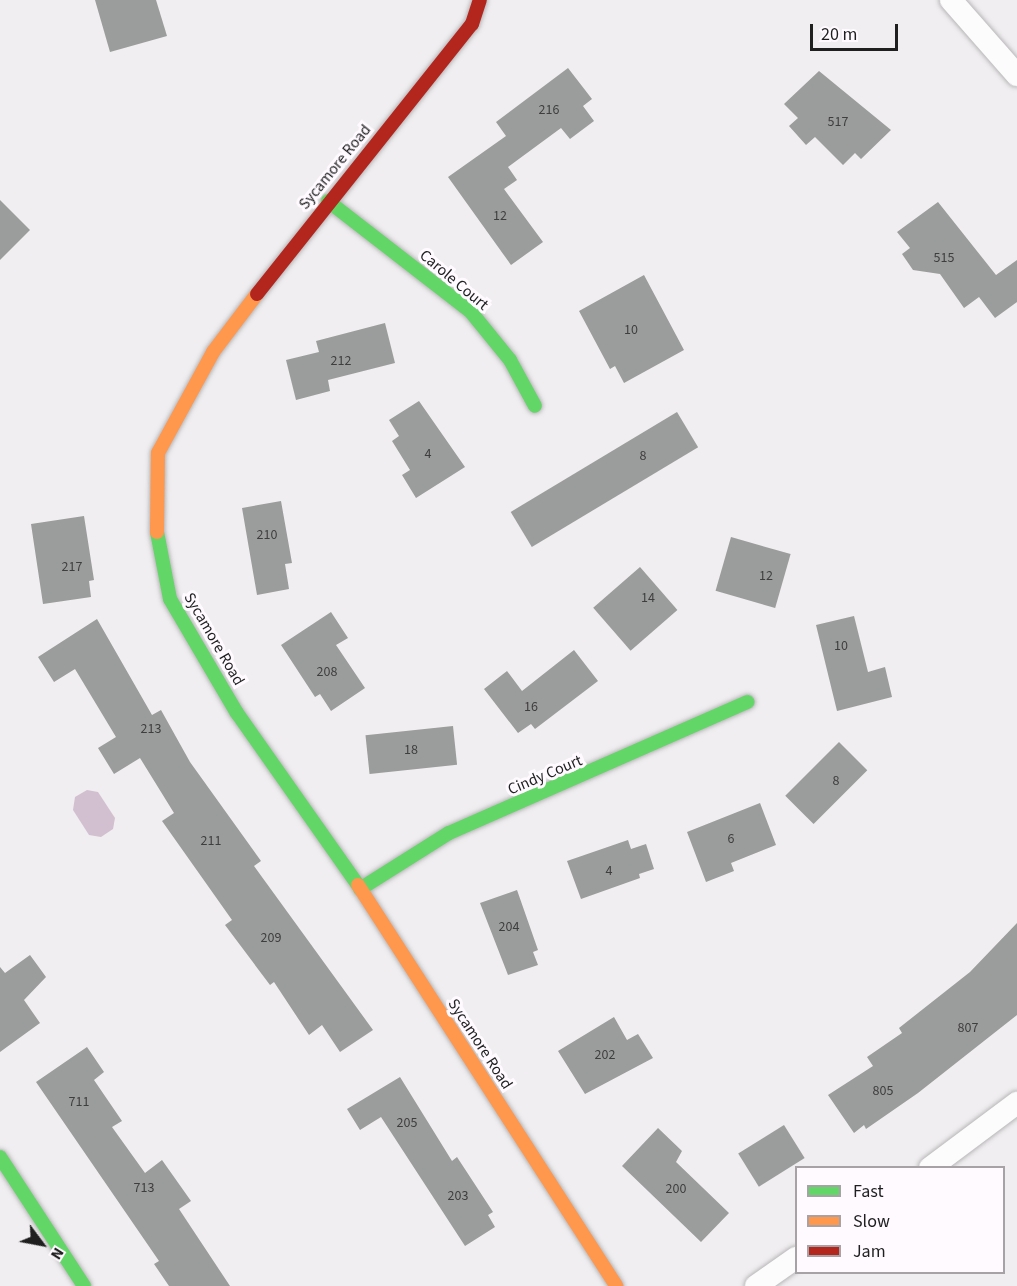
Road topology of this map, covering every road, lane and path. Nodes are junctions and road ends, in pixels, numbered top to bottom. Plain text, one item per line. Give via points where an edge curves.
1 (480, 0) edge
2 (951, 0) edge
3 (1017, 75) edge
4 (328, 201) junction
5 (535, 406) dead end
6 (748, 702) dead end
7 (360, 889) junction
8 (1017, 1103) edge
9 (0, 1157) edge
10 (931, 1166) edge
11 (795, 1259) edge
12 (84, 1286) edge
13 (616, 1286) edge
14 (756, 1286) edge

1 - 4 street, Sycamore Road via 472,24
2 - 3 street
4 - 5 street, Carole Court via 471,312 510,360
4 - 7 street, Sycamore Road via 213,352 158,453 157,547 170,599 237,713
6 - 7 street, Cindy Court via 449,833
7 - 13 street, Sycamore Road
8 - 10 street
9 - 12 street
11 - 14 street

